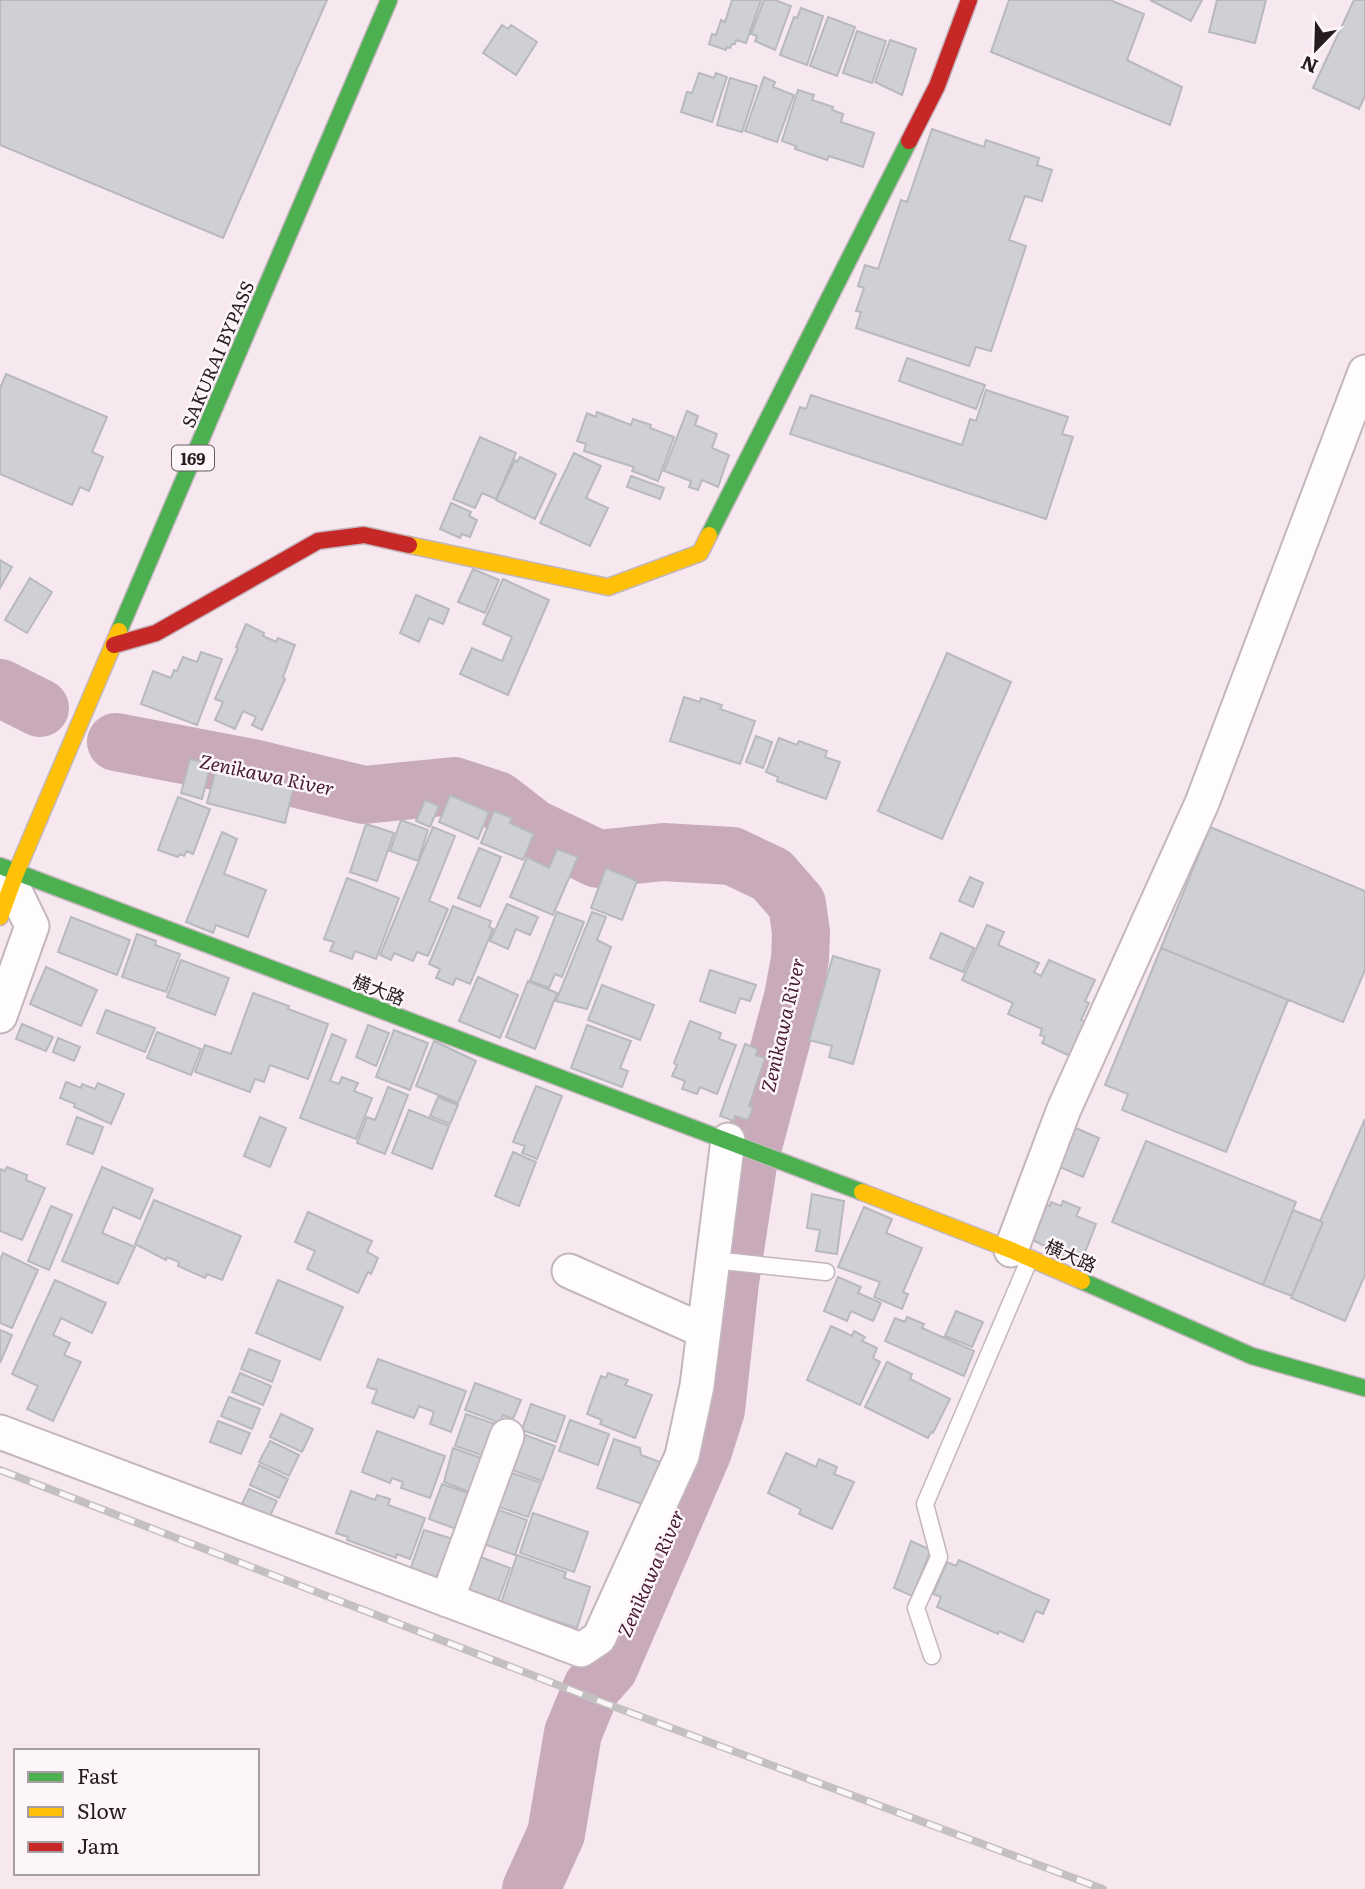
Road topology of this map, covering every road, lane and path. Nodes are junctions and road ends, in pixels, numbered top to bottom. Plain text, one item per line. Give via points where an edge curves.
1 (389, 0) edge
2 (970, 0) edge
3 (1365, 372) edge
4 (114, 645) junction
5 (7, 878) edge
6 (0, 917) edge
7 (0, 1016) edge
8 (737, 1143) junction
9 (1020, 1253) junction
10 (727, 1262) junction
11 (569, 1271) dead end
12 (825, 1272) dead end
13 (704, 1331) junction
14 (1365, 1388) edge
15 (0, 1432) edge
16 (507, 1436) dead end
17 (447, 1600) junction
18 (932, 1656) dead end

1 - 4 main road, SAKURAI BYPASS / 169
2 - 4 main road via 937,86 700,553 608,587 364,535 318,541 156,633
3 - 9 street via 1202,803 1064,1109
4 - 5 main road, SAKURAI BYPASS / 169
5 - 6 main road, SAKURAI BYPASS / 169
5 - 7 street via 32,926
5 - 8 main road, 横大路
8 - 9 main road, 横大路
8 - 10 street
9 - 14 main road, 横大路 via 1252,1356
9 - 18 lane via 925,1504 939,1557 916,1608
10 - 12 lane
10 - 13 street
11 - 13 street
13 - 17 street via 682,1456 599,1638 581,1650
15 - 17 street
16 - 17 street

